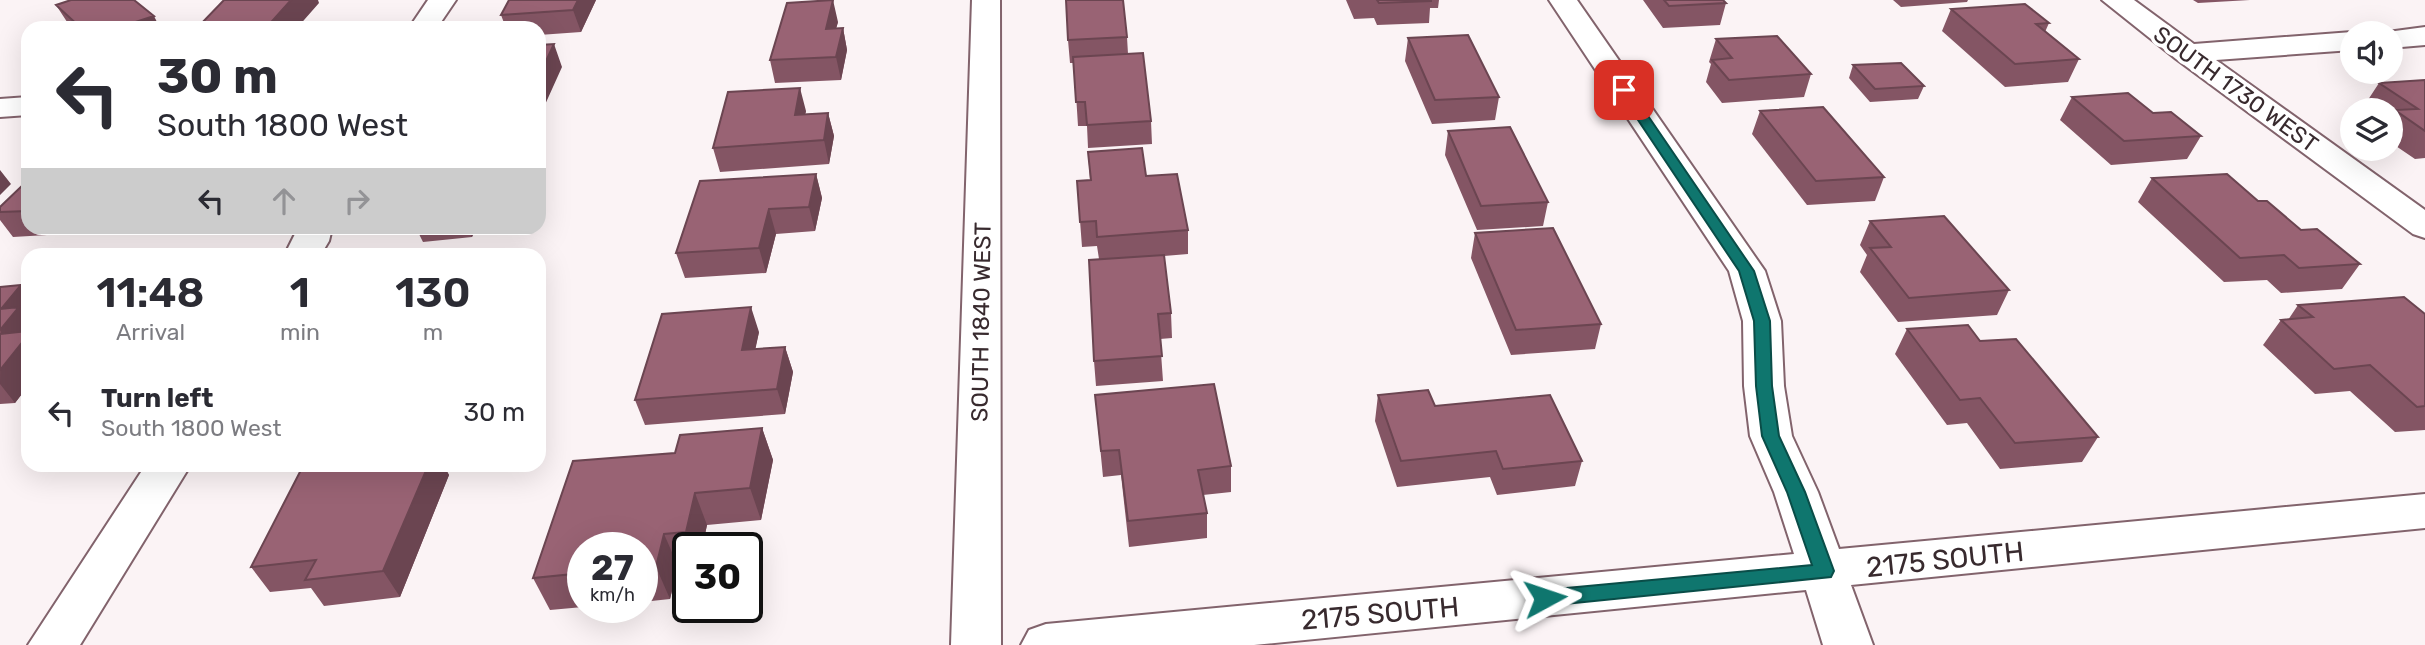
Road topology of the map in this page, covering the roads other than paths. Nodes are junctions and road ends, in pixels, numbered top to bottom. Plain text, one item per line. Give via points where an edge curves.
1 (442, 0) edge
2 (986, 0) edge
3 (1563, 0) edge
4 (2116, 0) edge
5 (428, 21) edge
6 (2425, 36) edge
7 (2403, 38) edge
8 (2340, 42) edge
9 (2186, 53) junction
10 (21, 106) edge
11 (0, 108) edge
12 (2425, 227) edge
13 (164, 472) edge
14 (2425, 511) edge
15 (1824, 571) junction
16 (53, 645) edge
17 (976, 645) edge
18 (1046, 645) edge
19 (1848, 645) edge

1 - 5 street
2 - 17 street, SOUTH 1840 WEST
3 - 15 street via 1747,271 1762,321 1771,436
4 - 9 street, SOUTH 1730 WEST
6 - 7 street
8 - 9 street
9 - 12 street, SOUTH 1730 WEST
10 - 11 street
13 - 16 street
14 - 15 street, 2175 SOUTH
15 - 18 street, 2175 SOUTH
15 - 19 street

